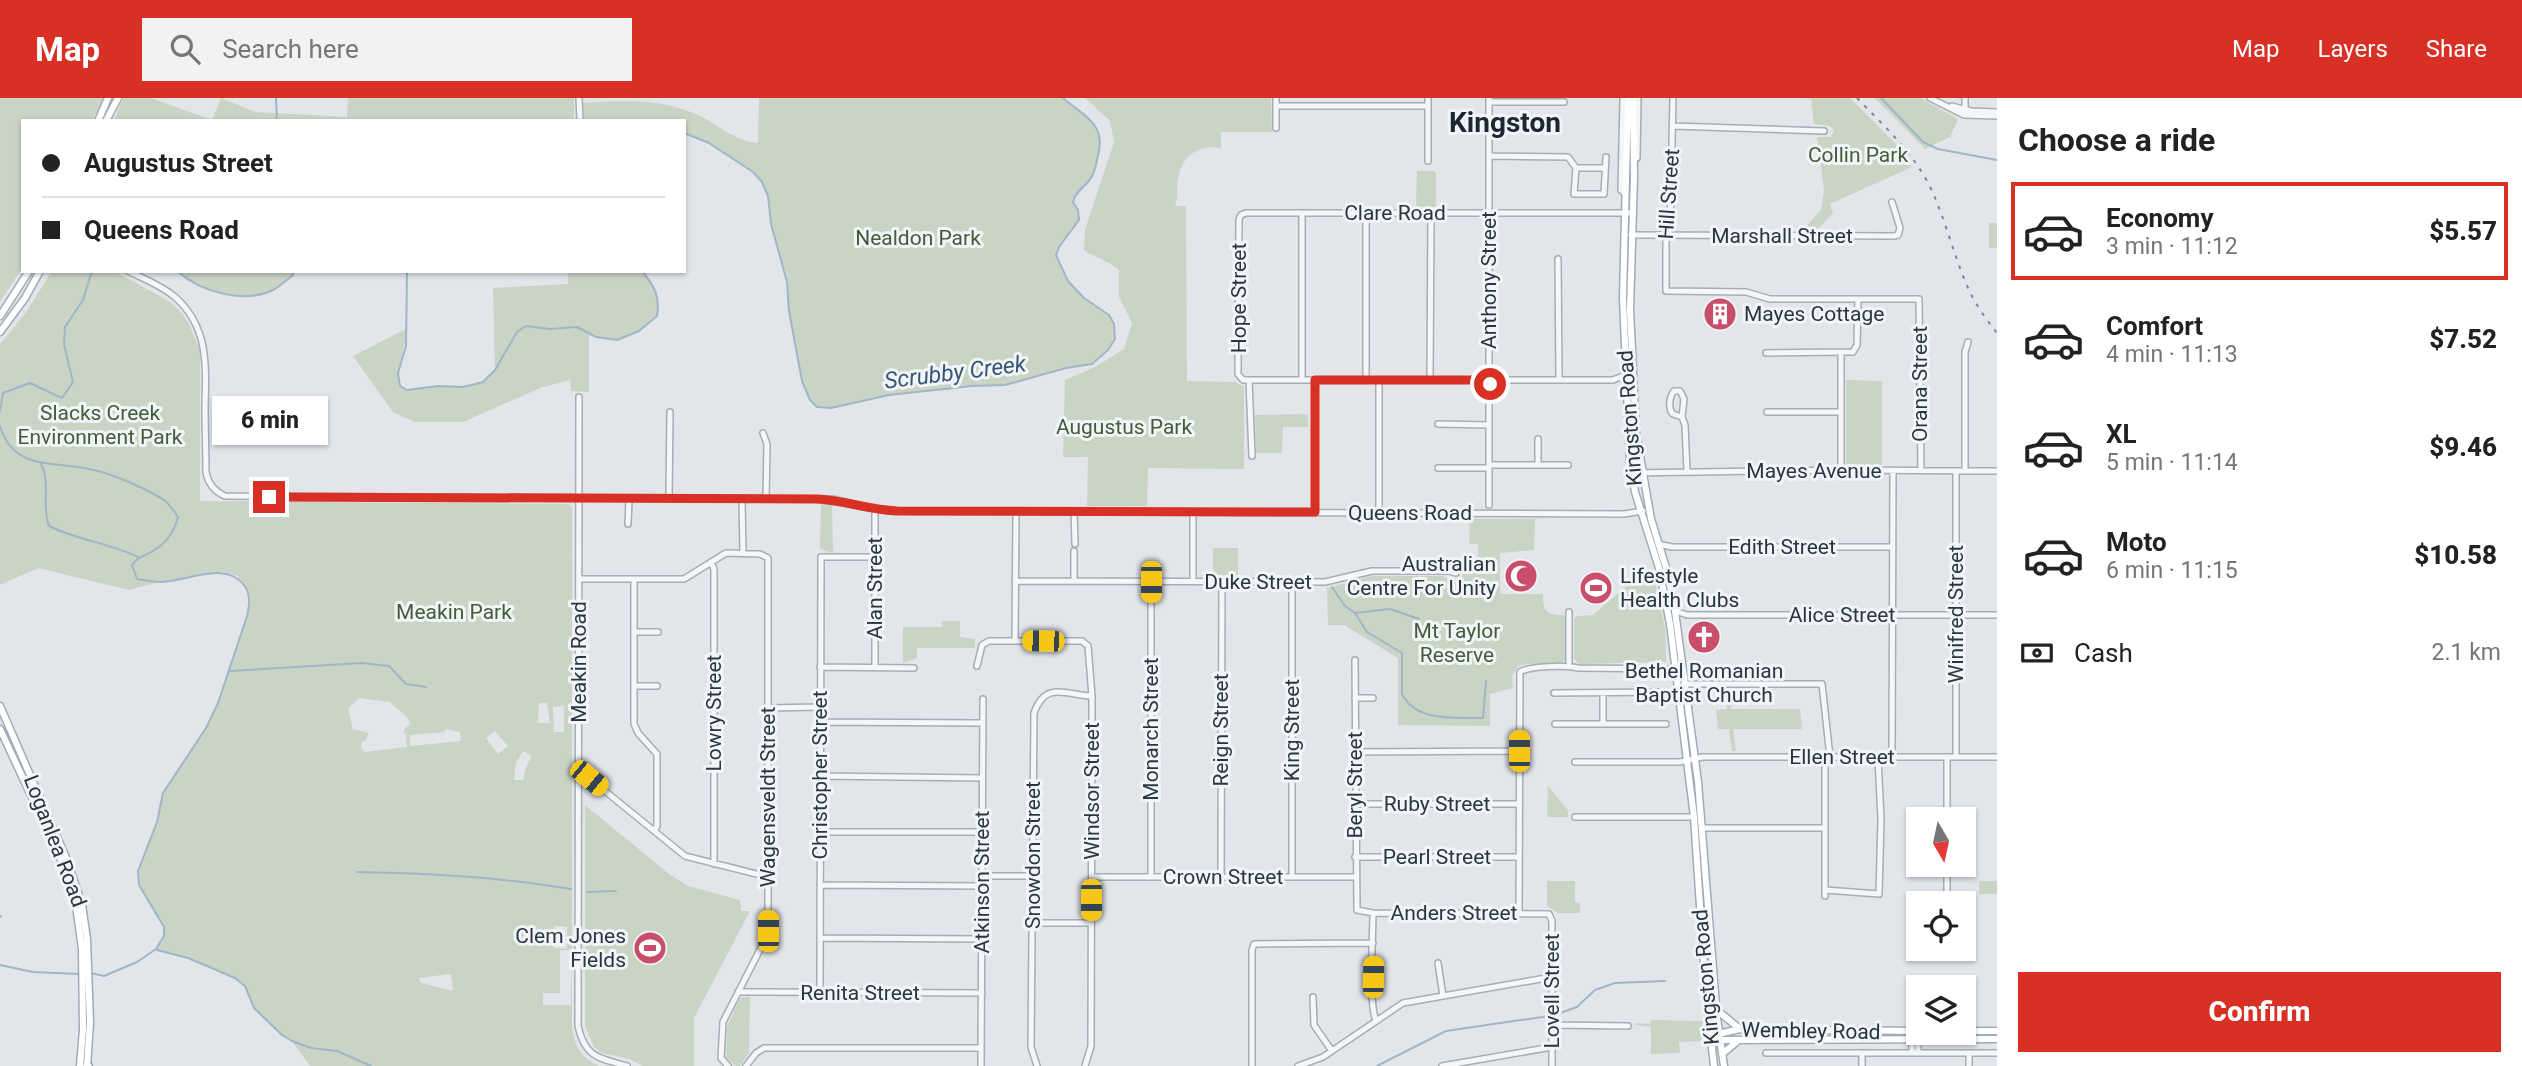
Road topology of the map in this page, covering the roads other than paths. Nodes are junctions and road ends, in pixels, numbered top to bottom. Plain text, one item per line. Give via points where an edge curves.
1 (108, 98) edge
2 (118, 98) edge
3 (579, 98) edge
4 (1276, 98) edge
5 (1428, 98) edge
6 (1625, 98) edge
7 (1636, 98) edge
8 (1673, 98) edge
9 (1930, 98) edge
10 (1936, 98) edge
11 (1965, 98) edge
12 (1489, 100) edge
13 (1564, 102) dead end
14 (1276, 106) junction
15 (1428, 106) junction
16 (1965, 112) junction
17 (1997, 114) edge
18 (99, 119) edge
19 (107, 119) edge
20 (580, 119) edge
21 (1672, 126) junction
22 (1276, 128) dead end
23 (1826, 131) dead end
24 (1489, 156) junction
25 (1606, 157) dead end
26 (1428, 161) dead end
27 (1576, 168) junction
28 (1604, 168) junction
29 (1892, 202) dead end
30 (1302, 213) junction
31 (1366, 213) junction
32 (1431, 213) junction
33 (1489, 213) junction
34 (1625, 213) junction
35 (1633, 213) junction
36 (1241, 215) joint
37 (1631, 235) junction
38 (1668, 235) junction
39 (1624, 250) junction
40 (1559, 259) dead end
41 (28, 273) edge
42 (39, 273) edge
43 (132, 273) edge
44 (1858, 299) junction
45 (0, 316) edge
46 (0, 332) edge
47 (1968, 342) dead end
48 (1766, 353) dead end
49 (1841, 354) junction
50 (1626, 372) junction
51 (1246, 380) junction
52 (1302, 380) junction
53 (1315, 380) junction
54 (1366, 380) junction
55 (1379, 380) junction
56 (1430, 380) junction
57 (1490, 380) junction
58 (1559, 380) junction
59 (1614, 380) junction
60 (1627, 388) junction
61 (579, 397) dead end
62 (670, 412) dead end
63 (1767, 412) dead end
64 (1841, 412) junction
65 (1682, 417) junction
66 (1438, 424) dead end
67 (1489, 425) junction
68 (763, 433) dead end
69 (1538, 439) dead end
70 (1252, 456) dead end
71 (1538, 465) junction
72 (1568, 465) dead end
73 (1489, 467) junction
74 (1438, 468) dead end
75 (1841, 470) junction
76 (1687, 471) junction
77 (1893, 471) junction
78 (1921, 471) junction
79 (1956, 471) junction
80 (1965, 471) junction
81 (1997, 471) edge
82 (1642, 472) junction
83 (1631, 473) junction
84 (579, 499) junction
85 (629, 499) junction
86 (669, 499) junction
87 (742, 499) junction
88 (766, 499) junction
89 (1489, 505) dead end
90 (875, 509) junction
91 (1649, 509) junction
92 (1016, 511) junction
93 (1074, 512) junction
94 (1193, 512) junction
95 (1315, 512) junction
96 (1379, 512) junction
97 (1640, 512) junction
98 (628, 524) dead end
99 (1658, 544) junction
100 (1672, 547) junction
101 (1893, 547) junction
102 (743, 553) junction
103 (1662, 555) junction
104 (874, 557) junction
105 (711, 562) junction
106 (1456, 573) dead end
107 (579, 579) junction
108 (634, 579) junction
109 (1016, 581) junction
110 (1074, 581) junction
111 (1151, 582) junction
112 (1193, 582) junction
113 (1222, 582) junction
114 (1292, 583) junction
115 (1569, 611) dead end
116 (1675, 611) junction
117 (1687, 615) junction
118 (1892, 615) junction
119 (1956, 615) junction
120 (1997, 615) edge
121 (1677, 623) junction
122 (634, 632) junction
123 (658, 632) dead end
124 (1015, 641) junction
125 (1355, 660) dead end
126 (977, 666) dead end
127 (1569, 666) junction
128 (821, 667) junction
129 (875, 668) junction
130 (914, 668) dead end
131 (1675, 669) junction
132 (1684, 684) junction
133 (634, 686) junction
134 (657, 686) dead end
135 (1603, 692) junction
136 (1662, 692) dead end
137 (1554, 693) dead end
138 (1092, 696) junction
139 (1355, 698) junction
140 (1373, 698) dead end
141 (983, 699) dead end
142 (0, 706) edge
143 (820, 707) junction
144 (768, 708) junction
145 (820, 722) junction
146 (983, 723) junction
147 (1555, 724) dead end
148 (1603, 724) junction
149 (1666, 724) dead end
150 (0, 729) edge
151 (1519, 751) junction
152 (1355, 752) junction
153 (1827, 757) junction
154 (1892, 757) junction
155 (1947, 757) junction
156 (1956, 757) junction
157 (1997, 757) edge
158 (1878, 758) junction
159 (1695, 759) junction
160 (1687, 761) junction
161 (1575, 762) dead end
162 (578, 773) junction
163 (820, 776) junction
164 (982, 778) junction
165 (28, 779) junction
166 (1355, 804) junction
167 (1519, 804) junction
168 (1947, 807) edge
169 (1575, 817) dead end
170 (1694, 817) junction
171 (1702, 828) junction
172 (1825, 828) junction
173 (654, 831) junction
174 (820, 832) junction
175 (982, 832) junction
176 (1355, 857) junction
177 (1519, 857) junction
178 (714, 864) junction
179 (982, 876) junction
180 (1032, 876) junction
181 (768, 877) junction
182 (1092, 877) junction
183 (1151, 877) junction
184 (1221, 877) junction
185 (1292, 877) junction
186 (1355, 877) junction
187 (820, 885) junction
188 (982, 886) junction
189 (1357, 911) joint
190 (1373, 913) junction
191 (1519, 913) junction
192 (1551, 916) joint
193 (1033, 923) junction
194 (1091, 923) junction
195 (820, 938) junction
196 (982, 939) junction
197 (1373, 943) junction
198 (1438, 963) dead end
199 (1552, 977) junction
200 (738, 992) junction
201 (820, 993) junction
202 (982, 993) junction
203 (1443, 996) junction
204 (1313, 997) dead end
205 (1718, 1010) junction
206 (1376, 1021) junction
207 (1552, 1025) junction
208 (1628, 1026) dead end
209 (1740, 1029) junction
210 (1976, 1031) edge
211 (1997, 1031) edge
212 (1906, 1035) edge
213 (1906, 1035) edge
214 (1720, 1037) junction
215 (1710, 1038) junction
216 (1976, 1038) edge
217 (1997, 1039) edge
218 (1739, 1040) junction
219 (1915, 1045) edge
220 (1552, 1047) junction
221 (981, 1048) junction
222 (1332, 1051) junction
223 (1766, 1053) dead end
224 (1862, 1053) junction
225 (1915, 1053) junction
226 (1969, 1053) junction
227 (1997, 1053) edge
228 (1722, 1054) junction
229 (1486, 1058) junction
230 (85, 1066) edge
231 (627, 1066) edge
232 (728, 1066) edge
233 (746, 1066) edge
234 (981, 1066) edge
235 (1038, 1066) edge
236 (1085, 1066) edge
237 (1252, 1066) edge
238 (1298, 1066) edge
239 (1441, 1066) edge
240 (1486, 1066) edge
241 (1552, 1066) edge
242 (1714, 1066) edge
243 (1724, 1066) edge
244 (1862, 1066) edge
245 (1969, 1066) edge

1 - 18 main road
2 - 19 main road
3 - 20 street
4 - 14 street
5 - 15 street
6 - 34 main road, Kingston Road
7 - 35 main road, Kingston Road
8 - 21 street, Hill Street
9 - 16 street
10 - 16 street
11 - 16 street
12 - 13 street
12 - 24 street, Anthony Street
14 - 15 street
14 - 22 street
15 - 26 street
16 - 17 street
21 - 23 street
21 - 38 street, Hill Street
24 - 27 street via 1568,157
24 - 33 street, Anthony Street
25 - 28 street
27 - 28 street
27 - 28 street via 1574,194 1604,194
29 - 38 street, Marshall Street via 1900,228 1894,236
30 - 31 street, Clare Road
30 - 36 street, Clare Road
30 - 52 street
31 - 32 street, Clare Road
31 - 54 street
32 - 33 street, Clare Road
32 - 56 street
33 - 34 street, Clare Road
33 - 57 street, Anthony Street
34 - 35 street, Clare Road
34 - 39 main road, Kingston Road
35 - 37 main road, Kingston Road
36 - 51 street, Hope Street via 1238,374
37 - 38 street, Marshall Street
37 - 39 main road via 1626,237
37 - 82 main road, Kingston Road via 1634,416
38 - 44 street, Hill Street via 1666,291 1746,292 1770,299
39 - 50 main road, Kingston Road
40 - 58 street
41 - 45 main road
42 - 46 main road
43 - 84 street, Queens Road via 174,296 200,330 206,358 206,472 219,493
44 - 49 street via 1856,349
44 - 78 street, Orana Street via 1920,302
47 - 80 street
48 - 49 street
49 - 64 street
50 - 59 street
50 - 60 main road, Kingston Road
51 - 52 street
51 - 70 street, Hope Street
52 - 53 street
53 - 54 street
53 - 95 street
54 - 55 street
55 - 56 street
55 - 96 street
56 - 57 street
57 - 58 street
57 - 67 street, Anthony Street
58 - 59 street
59 - 60 street
60 - 83 main road, Kingston Road
61 - 84 street, Meakin Road
62 - 86 street
63 - 64 street
64 - 75 street
65 - 65 street via 1670,410 1674,391 1684,396
65 - 76 street
66 - 67 street
67 - 73 street, Anthony Street
68 - 88 street
69 - 71 street
71 - 72 street
71 - 73 street
73 - 74 street
73 - 89 street, Anthony Street
75 - 76 street, Mayes Avenue
75 - 77 street, Mayes Avenue
76 - 82 street, Mayes Avenue
77 - 78 street, Mayes Avenue
77 - 101 street
78 - 79 street, Mayes Avenue
79 - 80 street, Mayes Avenue
79 - 119 street, Winifred Street
80 - 81 street, Mayes Avenue
82 - 83 street, Mayes Avenue
82 - 91 main road, Kingston Road
83 - 97 main road, Kingston Road
84 - 85 street, Queens Road
84 - 107 street, Meakin Road
85 - 86 street, Queens Road
85 - 98 street
86 - 87 street, Queens Road
87 - 88 street, Queens Road
87 - 102 street
88 - 90 street, Queens Road via 835,500
90 - 92 street, Queens Road
90 - 104 street, Alan Street
91 - 97 street, Queens Road
91 - 99 main road, Kingston Road
92 - 93 street, Queens Road
92 - 109 street
93 - 94 street, Queens Road
93 - 110 street
94 - 95 street, Queens Road
94 - 112 street
95 - 96 street, Queens Road
96 - 97 street, Queens Road
97 - 131 main road, Kingston Road via 1663,586
99 - 100 street, Edith Street
99 - 103 main road, Kingston Road
100 - 101 street, Edith Street
100 - 103 street
101 - 118 street
102 - 105 street via 726,554
102 - 144 street, Wagensveldt Street via 766,556
103 - 116 main road, Kingston Road
104 - 128 street, Christopher Street via 821,557
104 - 129 street, Alan Street
105 - 108 street via 684,579
105 - 178 street, Lowry Street
106 - 114 street, Duke Street via 1372,571 1331,582
107 - 108 street
107 - 162 street, Meakin Road
108 - 122 street
109 - 110 street, Duke Street
109 - 124 street
110 - 111 street, Duke Street
111 - 112 street, Duke Street
111 - 183 street, Monarch Street
112 - 113 street, Duke Street
113 - 114 street, Duke Street
113 - 184 street, Reign Street
114 - 185 street, King Street
115 - 127 street
116 - 117 street, Alice Street
116 - 121 main road, Kingston Road
117 - 118 street, Alice Street
117 - 121 street
118 - 119 street, Alice Street
118 - 154 street
119 - 120 street, Alice Street
119 - 156 street, Winifred Street
121 - 132 main road, Kingston Road
122 - 123 street
122 - 133 street
124 - 126 street via 984,643
124 - 138 street, Windsor Street via 1086,643
125 - 139 street, Beryl Street
127 - 131 street
127 - 151 street via 1520,672
128 - 129 street
128 - 143 street, Christopher Street
129 - 130 street
131 - 160 main road, Kingston Road
132 - 153 street via 1822,684
132 - 159 main road, Kingston Road
133 - 134 street
133 - 173 street via 636,729 657,754
135 - 136 street
135 - 137 street
135 - 148 street
138 - 180 street, Snowdon Street via 1055,691 1040,701 1034,713
138 - 182 street, Windsor Street
139 - 140 street
139 - 152 street, Beryl Street
141 - 146 street, Atkinson Street
142 - 165 main road, Loganlea Road
143 - 144 street
143 - 145 street, Christopher Street
144 - 181 street, Wagensveldt Street
145 - 146 street
145 - 163 street, Christopher Street
146 - 164 street, Atkinson Street
147 - 148 street
148 - 149 street
150 - 165 main road, Loganlea Road
151 - 152 street
151 - 167 street
152 - 166 street, Beryl Street
153 - 158 street, Ellen Street
153 - 159 street, Ellen Street
153 - 172 street
154 - 155 street, Ellen Street
154 - 158 street, Ellen Street
155 - 156 street, Ellen Street
155 - 168 street
156 - 157 street, Ellen Street
158 - 172 street via 1880,894 1825,893
159 - 160 street, Ellen Street
159 - 171 main road, Kingston Road
160 - 161 street, Ellen Street
160 - 170 main road, Kingston Road
162 - 173 street
162 - 231 street, Meakin Road via 578,1026 592,1055
163 - 164 street
163 - 174 street, Christopher Street
164 - 175 street, Atkinson Street
165 - 230 main road, Loganlea Road via 70,884 85,948 90,1034
166 - 167 street, Ruby Street
166 - 176 street, Beryl Street
167 - 177 street
169 - 170 street
170 - 215 main road, Kingston Road
171 - 172 street
171 - 205 main road, Kingston Road
173 - 178 street via 685,856
174 - 175 street
174 - 187 street, Christopher Street
175 - 179 street, Atkinson Street
176 - 177 street, Pearl Street
176 - 186 street, Beryl Street
177 - 191 street
178 - 181 street
179 - 180 street
179 - 188 street, Atkinson Street
180 - 193 street, Snowdon Street
181 - 200 street, Wagensveldt Street via 768,934
182 - 183 street, Crown Street
182 - 194 street, Windsor Street
183 - 184 street, Crown Street
184 - 185 street, Crown Street
185 - 186 street, Crown Street
186 - 189 street, Beryl Street
187 - 188 street
187 - 195 street, Christopher Street
188 - 196 street, Atkinson Street
189 - 190 street, Anders Street
190 - 191 street, Anders Street
190 - 197 street
191 - 192 street, Anders Street
192 - 199 street, Lovell Street
193 - 194 street
193 - 235 street, Snowdon Street via 1031,1046
194 - 236 street, Windsor Street via 1091,1046
195 - 196 street
195 - 201 street, Christopher Street
196 - 202 street, Atkinson Street
197 - 206 street
197 - 237 street via 1254,944
198 - 203 street
199 - 203 street
199 - 207 street, Lovell Street
200 - 201 street, Renita Street
200 - 232 street, Wagensveldt Street via 722,1026 721,1058
201 - 202 street, Renita Street
202 - 221 street, Atkinson Street
203 - 206 street via 1403,1003
204 - 222 street via 1314,1025
205 - 209 main road
205 - 214 main road, Kingston Road
206 - 222 street
207 - 208 street
207 - 220 street, Lovell Street
209 - 212 main road, Wembley Road
209 - 214 main road, Wembley Road
210 - 211 main road
213 - 218 main road, Wembley Road
214 - 215 main road, Wembley Road
214 - 218 main road, Wembley Road
214 - 228 main road, Kingston Road
215 - 242 main road, Kingston Road
216 - 217 main road, Wembley Road
218 - 228 main road
219 - 225 street
220 - 229 street
220 - 241 street, Lovell Street
221 - 233 street via 764,1048
221 - 234 street, Atkinson Street
222 - 238 street
223 - 224 street, Wembley Road
224 - 225 street, Wembley Road
224 - 244 street
225 - 226 street, Wembley Road
226 - 227 street, Wembley Road
226 - 245 street
228 - 243 main road, Kingston Road
229 - 239 street
229 - 240 street

